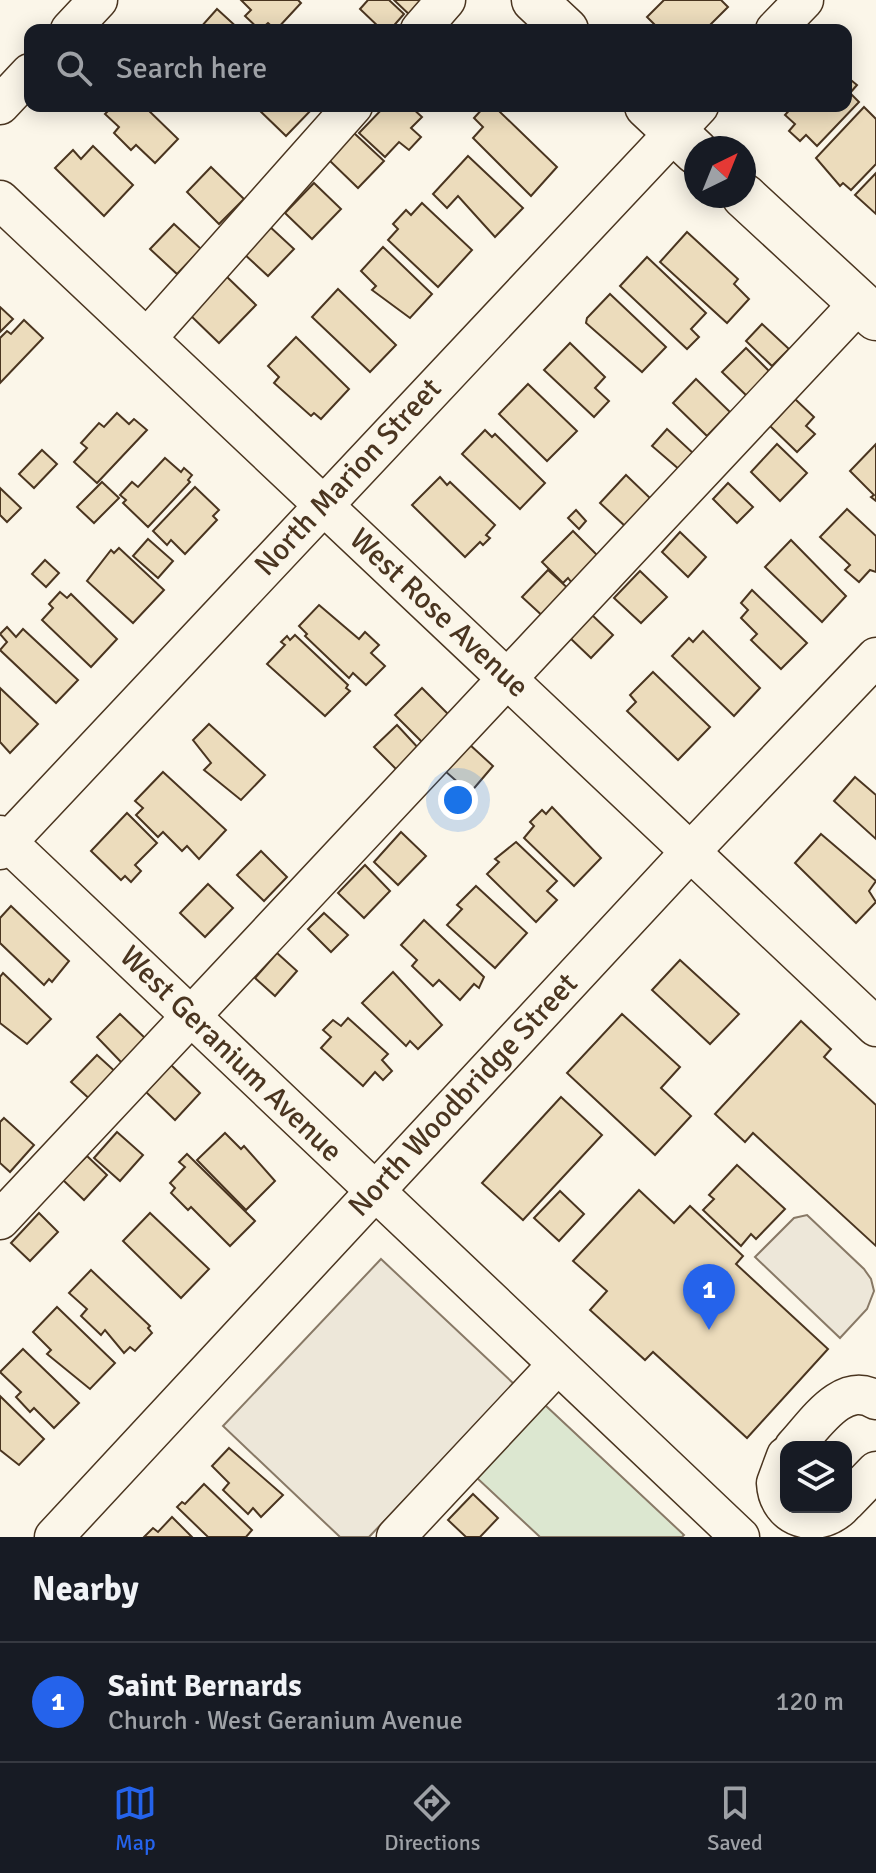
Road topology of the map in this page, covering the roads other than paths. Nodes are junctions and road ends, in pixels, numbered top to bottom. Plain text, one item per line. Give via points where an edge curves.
1 (98, 0) edge
2 (446, 0) edge
3 (534, 0) edge
4 (804, 0) edge
5 (76, 24) edge
6 (425, 24) edge
7 (560, 24) edge
8 (781, 24) edge
9 (24, 79) edge
10 (0, 105) edge
11 (348, 112) edge
12 (679, 124) edge
13 (0, 200) edge
14 (756, 207) edge
15 (867, 311) edge
16 (148, 337) junction
17 (323, 503) junction
18 (876, 657) edge
19 (506, 676) junction
20 (2, 843) edge
21 (691, 851) junction
22 (192, 1017) junction
23 (876, 1026) edge
24 (374, 1191) junction
25 (0, 1220) edge
26 (556, 1366) junction
27 (876, 1400) edge
28 (800, 1441) edge
29 (780, 1468) edge
30 (876, 1471) edge
31 (852, 1496) edge
32 (780, 1498) edge
33 (780, 1505) edge
34 (790, 1513) edge
35 (832, 1513) edge
36 (54, 1537) edge
37 (396, 1537) edge
38 (740, 1537) edge
39 (750, 1537) edge

1 - 5 street
2 - 6 street
3 - 7 main road
4 - 8 street
9 - 10 street
11 - 16 street
12 - 17 street, North Marion Street
13 - 16 street, West Rose Avenue
14 - 15 main road
15 - 19 street
16 - 17 street, West Rose Avenue
17 - 19 street, West Rose Avenue
17 - 20 street, North Marion Street
18 - 21 street, North Woodbridge Street
19 - 21 street, West Rose Avenue
19 - 22 street
20 - 22 street, West Geranium Avenue
21 - 23 street, West Rose Avenue
21 - 24 street, North Woodbridge Street
22 - 24 street, West Geranium Avenue
22 - 25 street
24 - 26 street, West Geranium Avenue
24 - 36 street, North Woodbridge Street
26 - 37 street
26 - 38 street, West Geranium Avenue
27 - 28 street via 859,1394 845,1397
29 - 32 street
30 - 31 street
33 - 39 street
34 - 35 street via 808,1520

